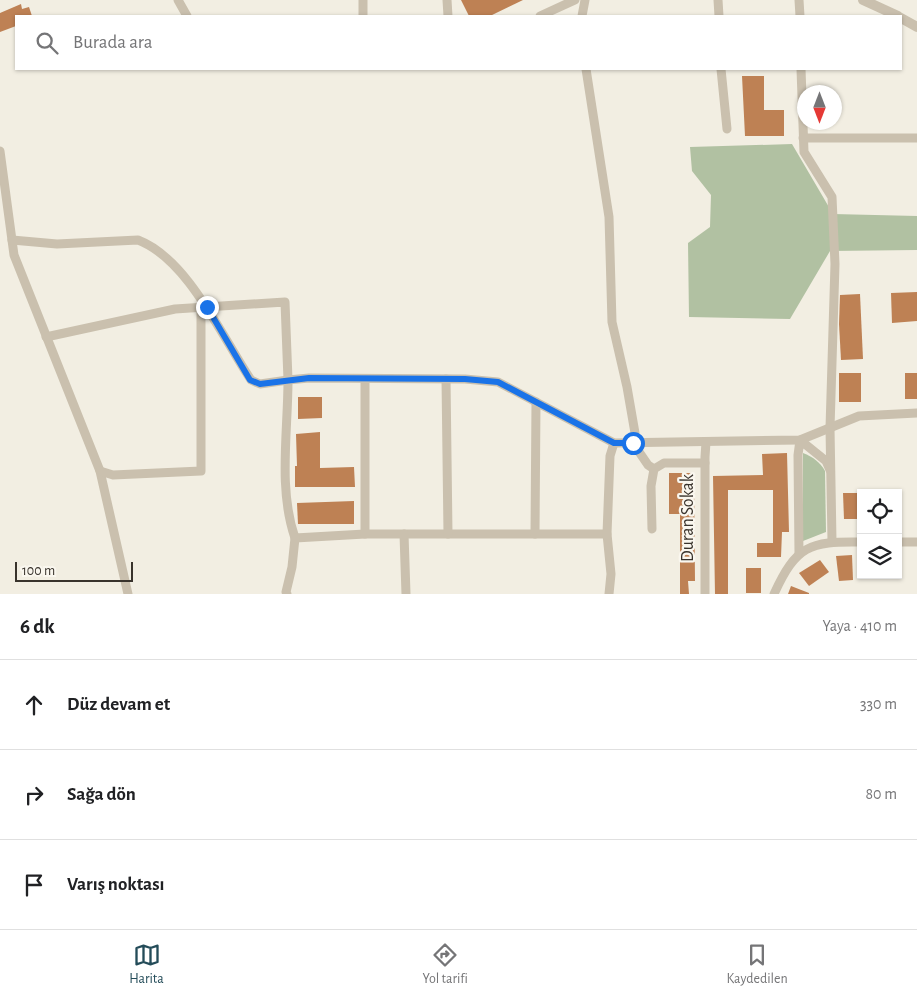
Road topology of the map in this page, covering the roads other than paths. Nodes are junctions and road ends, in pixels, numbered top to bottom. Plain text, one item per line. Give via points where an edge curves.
1 (178, 0) edge
2 (363, 0) edge
3 (447, 0) edge
4 (575, 0) edge
5 (585, 0) edge
6 (718, 0) edge
7 (799, 0) edge
8 (863, 0) edge
9 (186, 15) edge
10 (363, 15) edge
11 (448, 15) edge
12 (542, 15) edge
13 (582, 15) edge
14 (719, 15) edge
15 (800, 15) edge
16 (895, 15) edge
17 (902, 18) edge
18 (917, 26) edge
19 (586, 70) edge
20 (721, 70) edge
21 (801, 70) edge
22 (727, 129) dead end
23 (803, 138) junction
24 (917, 138) edge
25 (0, 151) edge
26 (12, 240) junction
27 (204, 307) junction
28 (46, 337) junction
29 (365, 379) junction
30 (446, 379) junction
31 (288, 380) junction
32 (536, 402) junction
33 (917, 413) edge
34 (830, 428) junction
35 (800, 440) junction
36 (706, 442) junction
37 (614, 443) junction
38 (633, 443) junction
39 (704, 463) junction
40 (654, 469) junction
41 (830, 470) junction
42 (100, 471) junction
43 (652, 529) dead end
44 (365, 534) junction
45 (404, 534) junction
46 (448, 534) junction
47 (535, 534) junction
48 (607, 534) junction
49 (295, 538) junction
50 (832, 542) junction
51 (857, 542) edge
52 (902, 542) edge
53 (917, 542) edge
54 (799, 554) junction
55 (128, 594) edge
56 (287, 594) edge
57 (406, 594) edge
58 (609, 594) edge
59 (705, 594) edge
60 (774, 594) edge

1 - 9 street
2 - 10 street
3 - 11 street
4 - 12 street
5 - 13 street
6 - 14 street
7 - 15 street
8 - 16 street
17 - 18 street
19 - 38 street via 609,217 612,322 628,387 635,433
20 - 22 street
21 - 23 street
23 - 24 street
23 - 34 street via 804,152 832,197 835,264
25 - 26 street
26 - 27 street via 57,244 138,240 165,255
26 - 28 street via 14,255
27 - 28 street via 175,309
27 - 31 street via 250,380 260,384
27 - 31 street via 285,302
27 - 42 street via 201,471 113,474
28 - 42 street
29 - 30 street
29 - 31 street
29 - 44 street
30 - 32 street via 498,382
30 - 46 street
31 - 49 street via 286,482
32 - 37 street
32 - 47 street
33 - 34 street via 859,416
34 - 35 street
34 - 41 street
35 - 36 street
35 - 41 street via 826,461
35 - 54 street
36 - 38 street
36 - 39 street, Duran Sokak
37 - 38 street
37 - 48 street via 610,456
38 - 40 street
39 - 40 street via 664,463
39 - 59 street, Duran Sokak
40 - 43 street
41 - 50 street
42 - 55 street
44 - 45 street
44 - 49 street
45 - 46 street
45 - 57 street
46 - 47 street
47 - 48 street
48 - 58 street via 611,574
49 - 56 street
50 - 51 street
50 - 54 street
52 - 53 street
54 - 60 street

